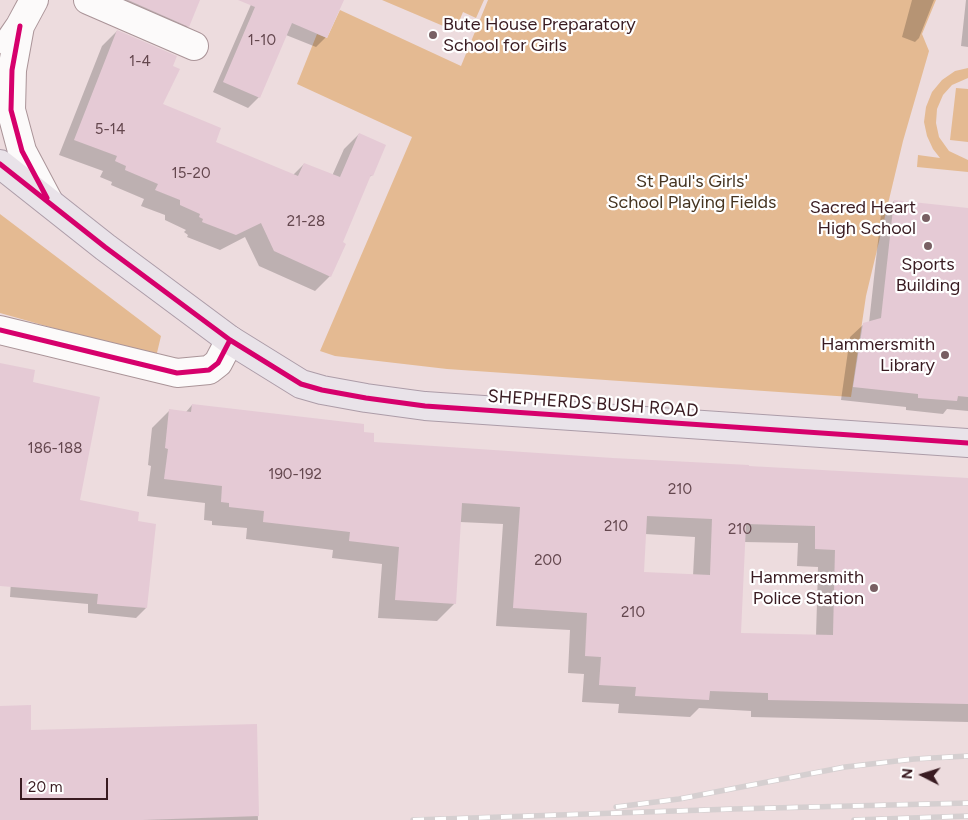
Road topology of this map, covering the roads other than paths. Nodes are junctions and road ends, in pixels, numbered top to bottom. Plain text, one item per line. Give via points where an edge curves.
1 (34, 0) edge
2 (88, 0) edge
3 (20, 26) junction
4 (194, 46) dead end
5 (0, 55) edge
6 (0, 164) edge
7 (49, 202) junction
8 (0, 330) edge
9 (230, 340) junction
10 (968, 444) edge

1 - 3 street
2 - 4 street
3 - 5 street
3 - 7 street via 12,70 12,110 22,151
6 - 7 main road, SHEPHERDS BUSH ROAD
7 - 9 main road, SHEPHERDS BUSH ROAD
8 - 9 street via 177,373 209,370 218,364
9 - 10 main road, SHEPHERDS BUSH ROAD via 302,384 366,398 425,406

